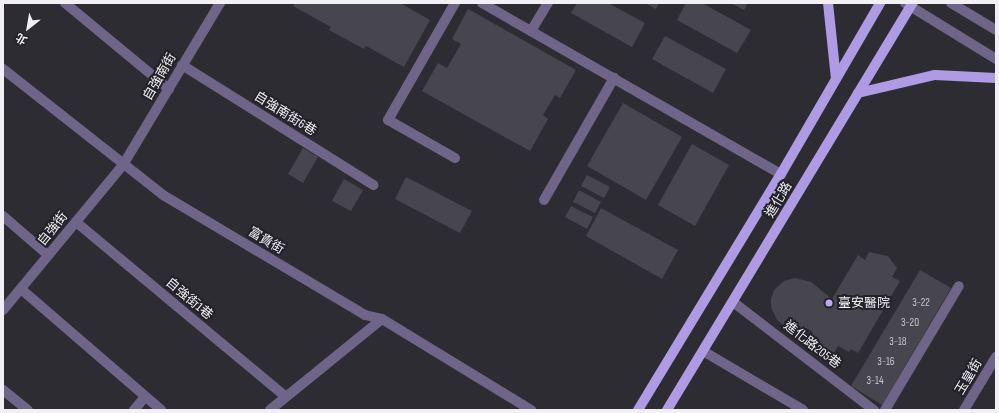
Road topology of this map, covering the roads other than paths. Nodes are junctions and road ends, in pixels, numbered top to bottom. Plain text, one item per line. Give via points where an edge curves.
1 (65, 3) edge
2 (455, 3) edge
3 (482, 3) edge
4 (548, 3) edge
5 (828, 3) edge
6 (880, 3) edge
7 (951, 3) edge
8 (216, 4) edge
9 (910, 4) edge
10 (996, 30) edge
11 (532, 31) junction
12 (996, 59) edge
13 (182, 65) junction
14 (3, 69) edge
15 (614, 78) junction
16 (996, 78) edge
17 (836, 79) junction
18 (169, 89) junction
19 (858, 93) junction
20 (455, 158) dead end
21 (123, 165) junction
22 (781, 174) junction
23 (373, 185) dead end
24 (544, 200) dead end
25 (3, 216) edge
26 (76, 222) junction
27 (48, 255) junction
28 (959, 286) dead end
29 (21, 289) junction
30 (733, 302) junction
31 (3, 310) edge
32 (382, 319) junction
33 (703, 351) junction
34 (996, 357) edge
35 (3, 390) edge
36 (285, 396) junction
37 (145, 397) junction
38 (28, 410) edge
39 (134, 410) edge
40 (161, 410) edge
41 (270, 410) edge
42 (531, 410) edge
43 (638, 410) edge
44 (667, 410) edge
45 (803, 410) edge
46 (874, 410) edge
47 (885, 410) edge
48 (964, 410) edge

1 - 18 street
2 - 20 street via 388,120
3 - 11 street
4 - 11 street
5 - 17 main road
6 - 17 main road, 進化路
7 - 10 street
8 - 13 street, 自強南街
9 - 12 street
9 - 19 main road, 進化路
11 - 15 street
13 - 18 street, 自強南街
13 - 23 street, 自強南街6巷
14 - 21 street, 富貴街
15 - 22 street
15 - 24 street
16 - 19 main road via 935,76
17 - 22 main road, 進化路
18 - 21 street, 自強南街
19 - 30 main road, 進化路
21 - 26 street, 自強街
21 - 32 street, 富貴街 via 177,203 365,315
22 - 43 main road, 進化路
25 - 27 street
26 - 27 street, 自強街
26 - 36 street, 自強街1巷
27 - 29 street, 自強街
28 - 47 street
29 - 31 street, 自強街
29 - 37 street
30 - 33 main road, 進化路
30 - 46 street, 進化路205巷
32 - 36 street
32 - 42 street, 富貴街
33 - 44 main road, 進化路
33 - 45 street
34 - 48 street, 玉皇街
35 - 38 street
36 - 41 street
37 - 39 street
37 - 40 street

